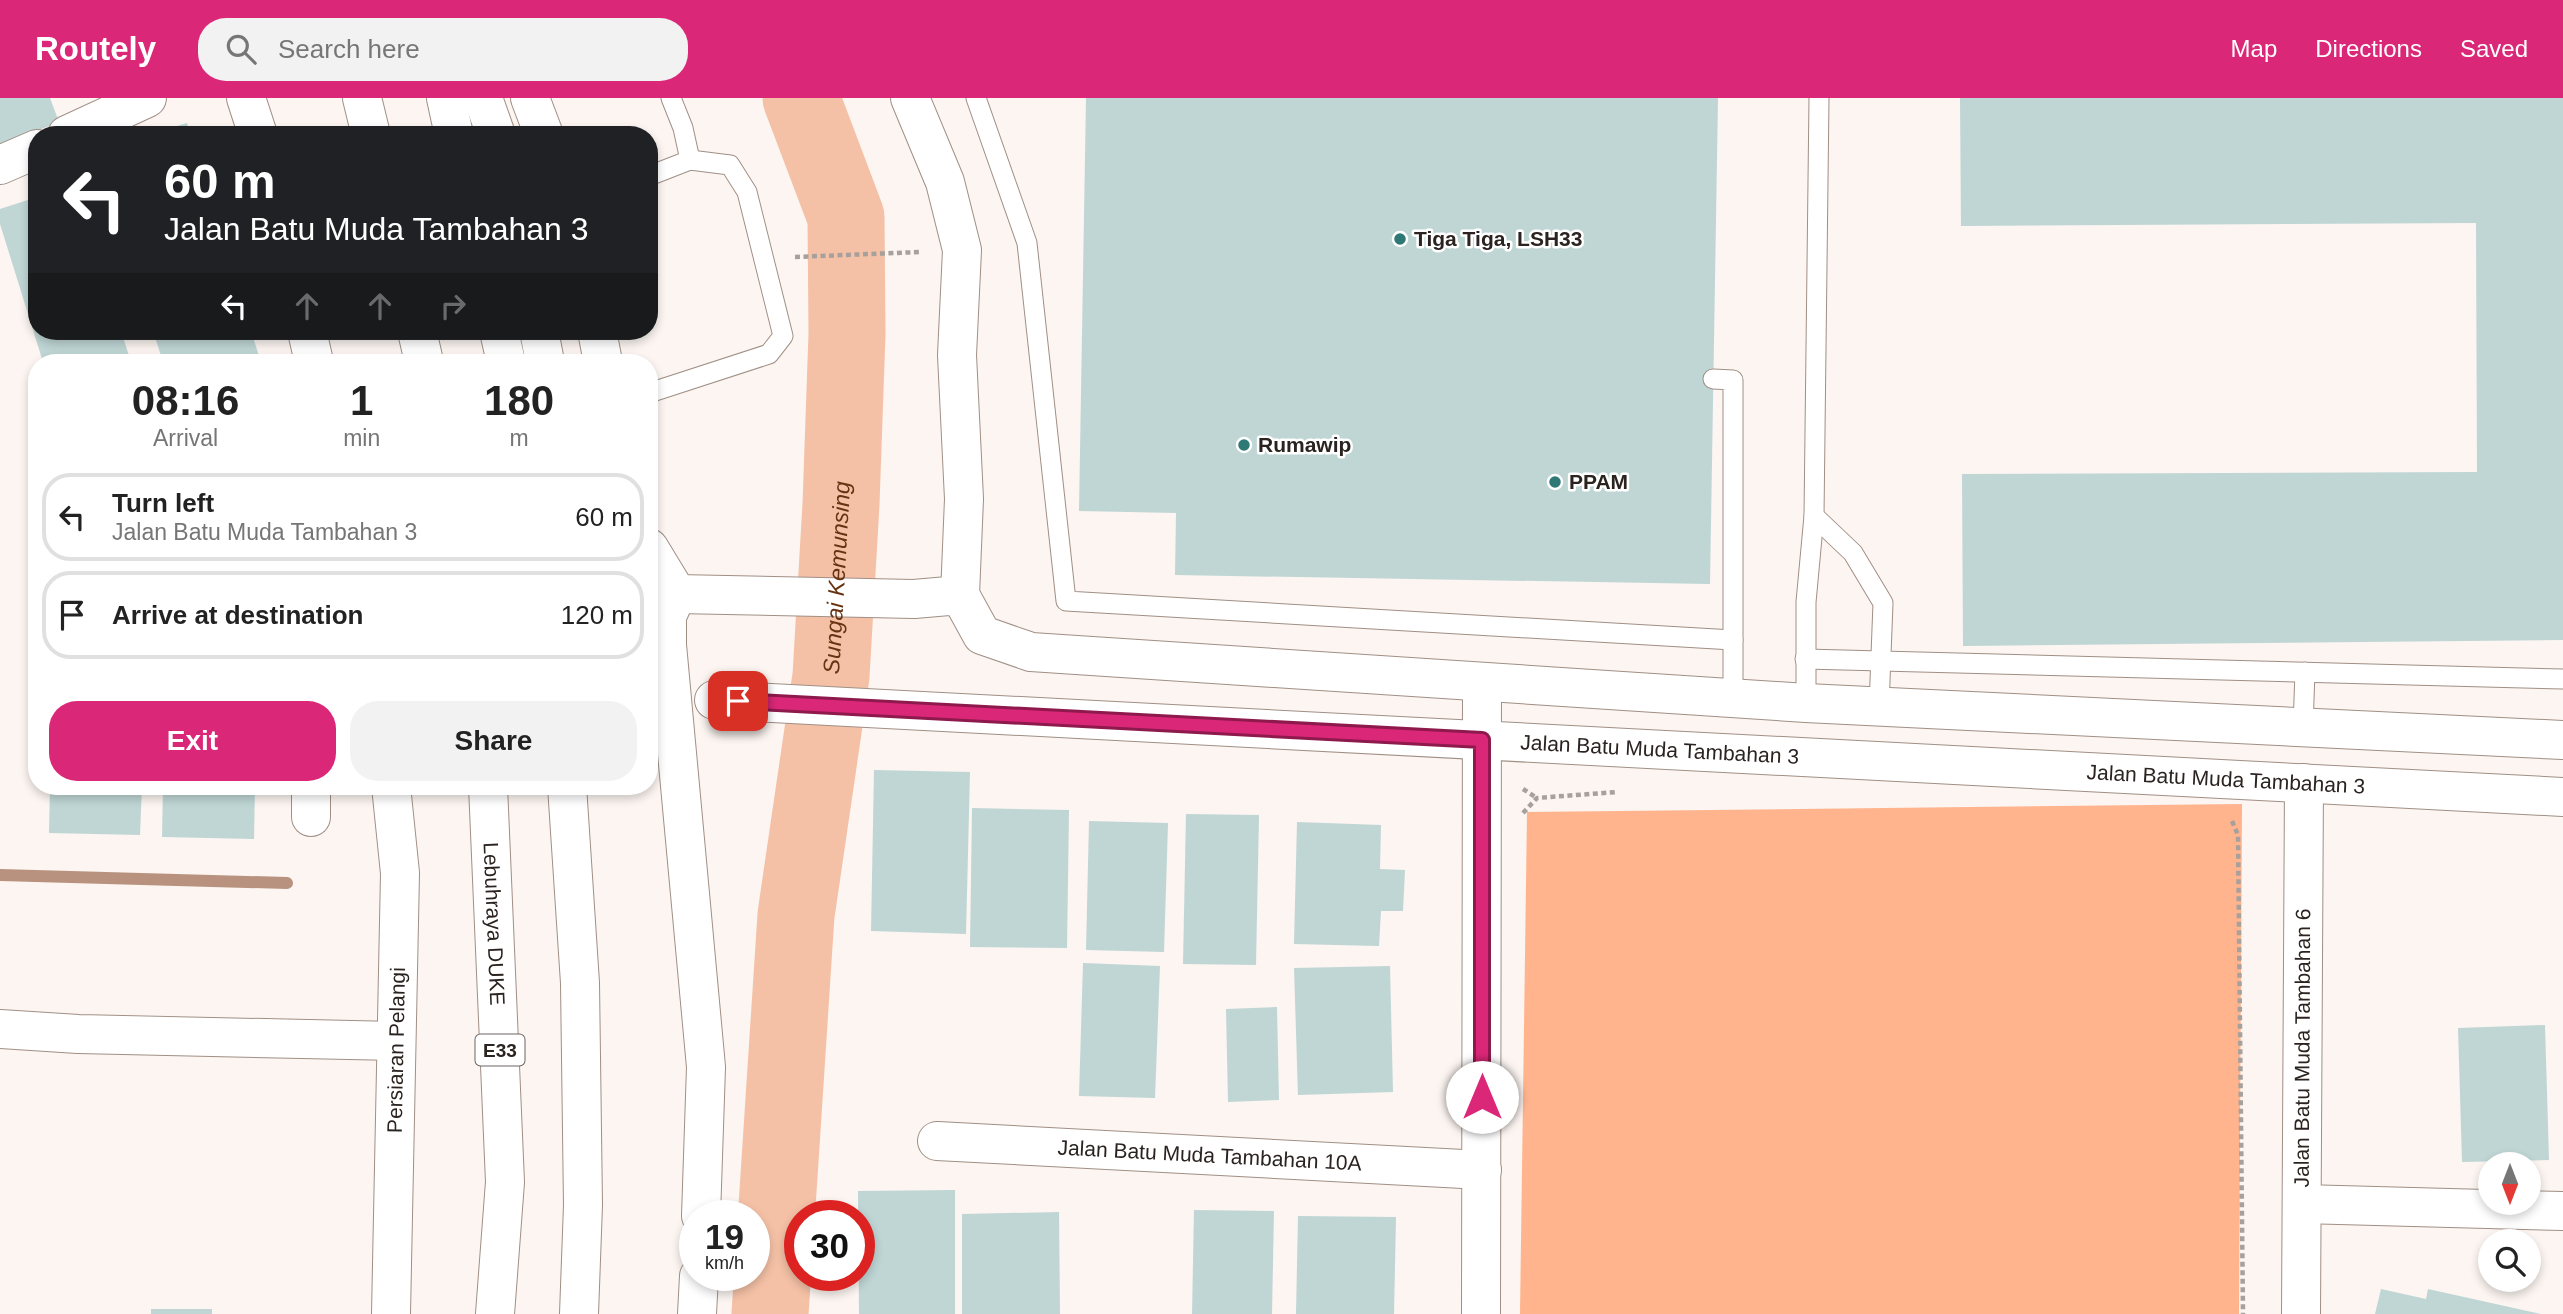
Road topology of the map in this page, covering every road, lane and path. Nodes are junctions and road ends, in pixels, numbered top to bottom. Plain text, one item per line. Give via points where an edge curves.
1 (147, 98) edge
2 (246, 98) edge
3 (362, 98) edge
4 (446, 98) edge
5 (483, 98) edge
6 (530, 98) edge
7 (671, 98) edge
8 (910, 98) edge
9 (976, 98) edge
10 (1819, 98) edge
11 (86, 126) edge
12 (255, 126) edge
13 (369, 126) edge
14 (452, 126) edge
15 (493, 126) edge
16 (541, 126) edge
17 (28, 153) edge
18 (690, 160) junction
19 (0, 165) edge
20 (658, 172) edge
21 (962, 250) junction
22 (764, 258) junction
23 (1713, 380) dead end
24 (658, 390) edge
25 (1814, 516) junction
26 (663, 594) edge
27 (960, 595) junction
28 (1733, 640) junction
29 (1805, 659) junction
30 (1881, 662) junction
31 (2305, 672) junction
32 (2563, 679) edge
33 (1482, 684) junction
34 (1733, 699) junction
35 (714, 700) dead end
36 (1807, 703) junction
37 (1879, 707) junction
38 (2303, 727) junction
39 (1482, 740) junction
40 (2563, 740) edge
41 (2304, 783) junction
42 (1629, 791) dead end
43 (392, 795) edge
44 (488, 795) edge
45 (568, 795) edge
46 (2563, 797) edge
47 (2231, 817) dead end
48 (1516, 820) dead end
49 (0, 1029) edge
50 (396, 1041) junction
51 (937, 1141) dead end
52 (1482, 1170) junction
53 (702, 1200) edge
54 (2302, 1204) junction
55 (2563, 1212) edge
56 (698, 1291) edge
57 (391, 1314) edge
58 (495, 1314) edge
59 (579, 1314) edge
60 (697, 1314) edge
61 (1481, 1314) edge
62 (2243, 1314) edge
63 (2301, 1314) edge

1 - 11 main road
2 - 12 main road
3 - 13 main road
4 - 14 main road
5 - 15 main road
6 - 16 main road
7 - 18 lane
8 - 21 main road via 945,183
9 - 28 lane via 1027,243 1066,601
10 - 25 lane
17 - 19 main road
18 - 20 lane
18 - 22 lane via 730,165 747,192
21 - 22 path
21 - 27 main road via 957,355 964,499
22 - 24 lane via 783,335 769,354
23 - 28 lane via 1733,380
25 - 29 lane
25 - 30 lane via 1853,553 1883,603
26 - 27 main road via 914,599
26 - 53 main road via 706,1067
27 - 33 main road via 982,635 1031,652
28 - 34 lane
29 - 30 lane
29 - 36 lane
30 - 31 lane
30 - 37 lane
31 - 32 lane
31 - 38 lane
33 - 34 main road
33 - 39 main road
34 - 36 main road
35 - 39 main road, Jalan Batu Muda Tambahan 3
36 - 37 main road
37 - 38 main road
38 - 40 main road
39 - 41 main road, Jalan Batu Muda Tambahan 3
39 - 52 main road
41 - 46 main road, Jalan Batu Muda Tambahan 3
41 - 54 main road, Jalan Batu Muda Tambahan 6
42 - 48 path via 1537,798
43 - 50 main road, Persiaran Pelangi via 400,873
44 - 58 main road, Lebuhraya DUKE / E33 via 505,1182
45 - 59 main road via 580,983 583,1205
47 - 62 path via 2238,835
49 - 50 main road
50 - 57 main road, Persiaran Pelangi
51 - 52 main road, Jalan Batu Muda Tambahan 10A
52 - 61 main road
54 - 55 main road
54 - 63 main road, Jalan Batu Muda Tambahan 6
56 - 60 main road

